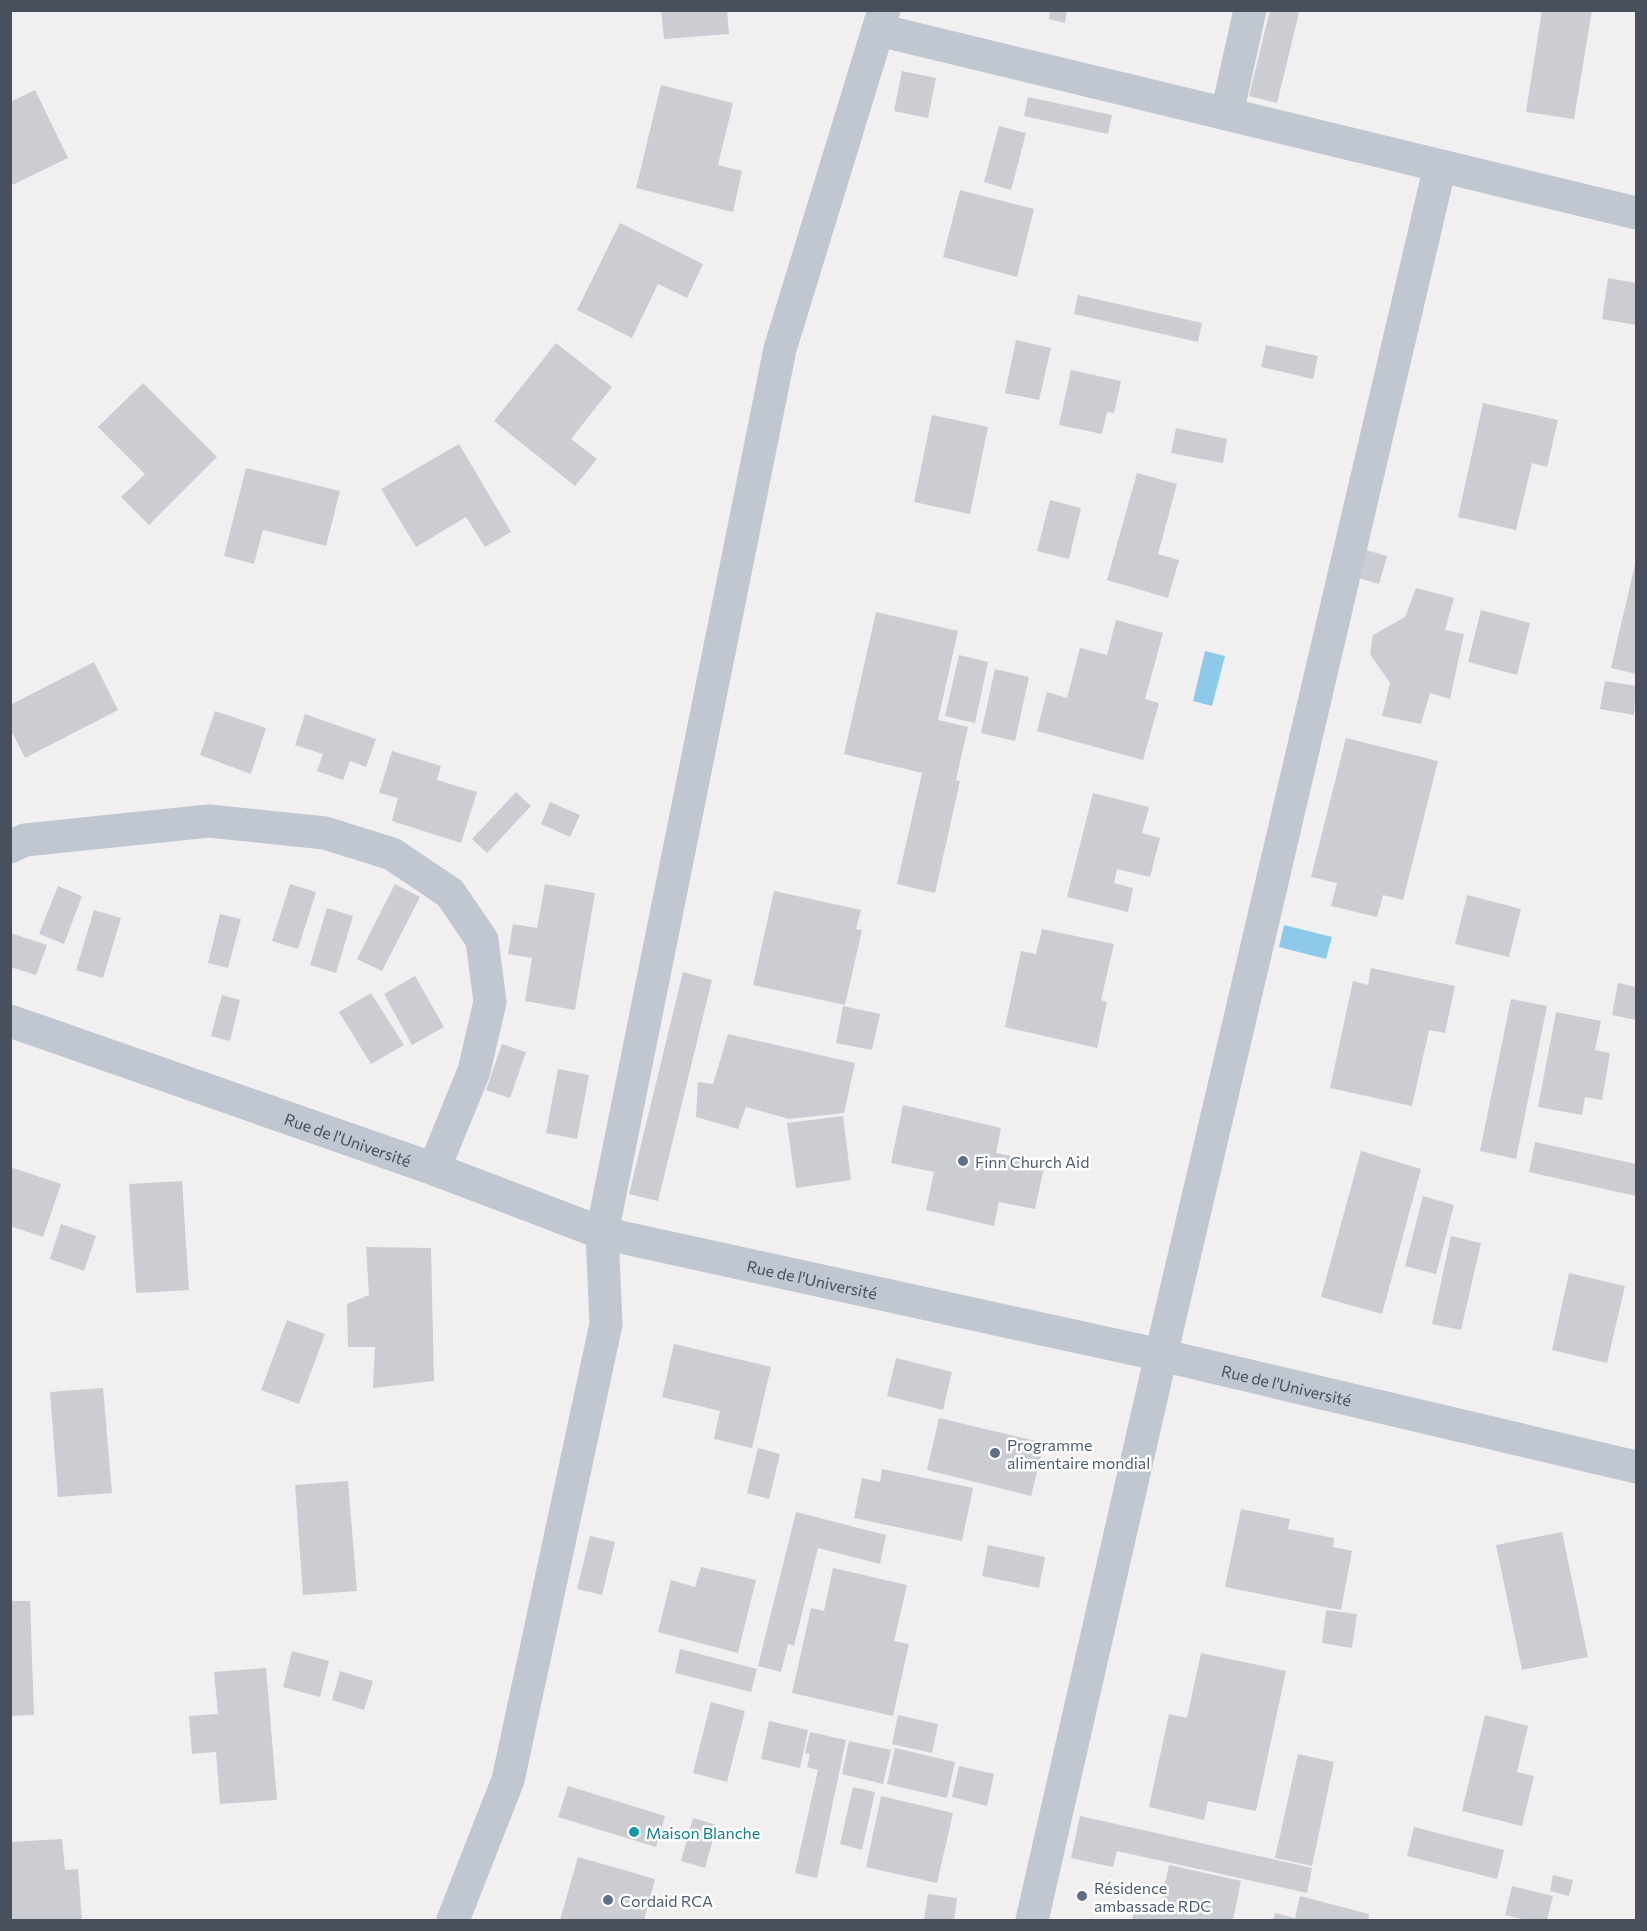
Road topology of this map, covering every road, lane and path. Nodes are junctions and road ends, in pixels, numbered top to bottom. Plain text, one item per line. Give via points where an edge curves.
1 (1250, 10) edge
2 (881, 20) edge
3 (1227, 113) junction
4 (1440, 166) junction
5 (1636, 213) edge
6 (10, 846) edge
7 (10, 1021) edge
8 (434, 1169) junction
9 (602, 1233) junction
10 (1161, 1355) junction
11 (1636, 1467) edge
12 (453, 1920) edge
13 (1032, 1920) edge

1 - 3 street
2 - 3 street
2 - 9 street via 780,349
3 - 4 street
4 - 5 street
4 - 10 street
6 - 8 street via 25,840 209,821 325,833 392,854 450,893 482,940 490,1002 474,1071
7 - 8 street, Rue de l'Université
8 - 9 street, Rue de l'Université
9 - 10 street, Rue de l'Université
9 - 12 street via 606,1324 508,1780
10 - 11 street, Rue de l'Université
10 - 13 street

